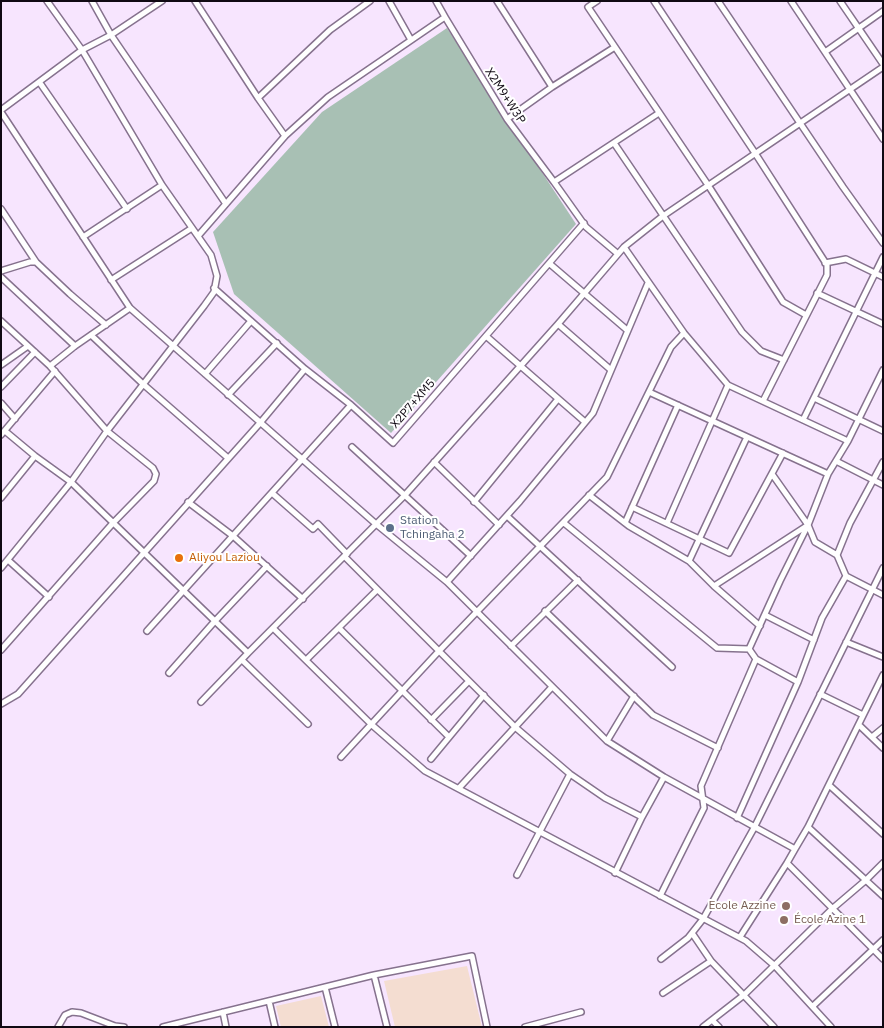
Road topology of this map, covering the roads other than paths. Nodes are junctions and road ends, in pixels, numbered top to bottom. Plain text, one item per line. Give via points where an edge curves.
1 (47, 1) edge
2 (92, 1) edge
3 (162, 1) edge
4 (195, 1) edge
5 (370, 1) edge
6 (389, 1) edge
7 (436, 1) edge
8 (497, 1) edge
9 (597, 1) edge
10 (654, 1) edge
11 (718, 1) edge
12 (791, 1) edge
13 (840, 1) edge
14 (883, 12) edge
15 (445, 17) junction
16 (858, 28) junction
17 (111, 35) junction
18 (411, 40) junction
19 (615, 47) junction
20 (82, 50) junction
21 (825, 52) junction
22 (883, 66) edge
23 (40, 83) junction
24 (552, 87) junction
25 (850, 90) junction
26 (258, 98) junction
27 (1, 111) edge
28 (659, 114) junction
29 (507, 119) junction
30 (800, 123) junction
31 (285, 136) junction
32 (883, 139) edge
33 (614, 143) junction
34 (755, 153) junction
35 (554, 182) junction
36 (162, 185) junction
37 (708, 185) junction
38 (226, 204) junction
39 (127, 208) junction
40 (1, 209) edge
41 (663, 216) junction
42 (584, 223) junction
43 (192, 228) junction
44 (198, 236) junction
45 (83, 237) junction
46 (883, 243) edge
47 (624, 247) junction
48 (618, 254) junction
49 (883, 257) edge
50 (36, 262) junction
51 (825, 262) junction
52 (550, 264) junction
53 (1, 271) edge
54 (875, 273) junction
55 (883, 276) edge
56 (1, 278) edge
57 (111, 280) junction
58 (648, 283) junction
59 (214, 288) junction
60 (584, 293) junction
61 (817, 293) junction
62 (130, 308) junction
63 (856, 311) junction
64 (806, 315) junction
65 (1, 321) edge
66 (251, 321) junction
67 (558, 324) junction
68 (883, 324) edge
69 (106, 325) junction
70 (627, 330) junction
71 (684, 333) junction
72 (91, 335) junction
73 (486, 336) junction
74 (277, 343) junction
75 (28, 346) junction
76 (75, 346) junction
77 (172, 346) junction
78 (35, 352) junction
79 (784, 360) junction
80 (1, 364) edge
81 (50, 366) junction
82 (520, 366) junction
83 (305, 369) junction
84 (611, 370) junction
85 (883, 370) edge
86 (54, 371) junction
87 (205, 374) junction
88 (143, 384) junction
89 (728, 385) junction
90 (1, 387) edge
91 (649, 392) junction
92 (228, 395) junction
93 (814, 398) junction
94 (558, 399) junction
95 (763, 401) junction
96 (1, 404) edge
97 (351, 405) junction
98 (678, 405) junction
99 (15, 419) junction
100 (803, 420) junction
101 (858, 420) junction
102 (712, 421) junction
103 (585, 422) junction
104 (260, 423) junction
105 (107, 430) junction
106 (883, 431) edge
107 (3, 433) edge
108 (746, 437) junction
109 (848, 442) junction
110 (352, 447) dead end
111 (782, 453) junction
112 (35, 456) junction
113 (228, 458) junction
114 (302, 459) junction
115 (836, 461) junction
116 (434, 462) junction
117 (883, 462) edge
118 (772, 474) junction
119 (828, 474) junction
120 (874, 479) junction
121 (71, 482) junction
122 (883, 485) edge
123 (272, 493) junction
124 (405, 495) junction
125 (590, 495) junction
126 (1, 498) edge
127 (188, 502) junction
128 (474, 502) junction
129 (632, 507) junction
130 (507, 516) junction
131 (113, 522) junction
132 (564, 523) junction
133 (625, 523) junction
134 (667, 523) junction
135 (376, 524) junction
136 (499, 525) junction
137 (808, 525) junction
138 (233, 536) junction
139 (700, 538) junction
140 (539, 546) junction
141 (143, 552) junction
142 (837, 555) junction
143 (346, 556) junction
144 (471, 556) junction
145 (8, 560) junction
146 (689, 561) junction
147 (267, 566) junction
148 (1, 568) edge
149 (883, 568) edge
150 (846, 576) junction
151 (578, 580) junction
152 (447, 582) junction
153 (714, 586) junction
154 (872, 589) junction
155 (183, 590) junction
156 (378, 590) junction
157 (883, 596) edge
158 (49, 597) junction
159 (303, 599) junction
160 (546, 611) junction
161 (477, 612) junction
162 (766, 615) junction
163 (214, 621) junction
164 (760, 626) junction
165 (273, 628) junction
166 (339, 628) junction
167 (147, 631) dead end
168 (814, 640) junction
169 (846, 642) junction
170 (511, 646) junction
171 (749, 649) junction
172 (1, 650) edge
173 (439, 651) junction
174 (248, 654) junction
175 (883, 657) edge
176 (756, 659) junction
177 (242, 660) junction
178 (306, 660) junction
179 (672, 667) dead end
180 (169, 673) dead end
181 (883, 676) edge
182 (470, 681) junction
183 (798, 682) junction
184 (552, 687) junction
185 (402, 692) junction
186 (820, 694) junction
187 (484, 695) junction
188 (634, 696) junction
189 (201, 702) dead end
190 (1, 704) edge
191 (863, 715) junction
192 (431, 720) junction
193 (308, 724) dead end
194 (372, 725) junction
195 (859, 725) junction
196 (515, 727) junction
197 (883, 728) edge
198 (449, 737) junction
199 (872, 737) junction
200 (608, 741) junction
201 (718, 748) junction
202 (883, 748) edge
203 (341, 757) dead end
204 (431, 759) dead end
205 (570, 774) junction
206 (664, 777) junction
207 (829, 785) junction
208 (459, 788) junction
209 (703, 799) junction
210 (642, 817) junction
211 (737, 818) junction
212 (808, 827) junction
213 (754, 828) junction
214 (541, 832) junction
215 (883, 834) edge
216 (795, 849) junction
217 (787, 863) junction
218 (883, 863) edge
219 (615, 873) junction
220 (516, 875) dead end
221 (866, 880) junction
222 (660, 896) junction
223 (883, 896) edge
224 (832, 909) junction
225 (703, 919) junction
226 (692, 933) junction
227 (740, 937) junction
228 (883, 940) edge
229 (873, 949) junction
230 (661, 959) dead end
231 (883, 959) edge
232 (711, 961) junction
233 (775, 966) junction
234 (374, 976) junction
235 (325, 987) junction
236 (663, 993) dead end
237 (744, 995) junction
238 (269, 1001) junction
239 (813, 1006) junction
240 (223, 1012) junction
241 (582, 1012) dead end
242 (712, 1020) junction
243 (175, 1025) edge
244 (58, 1027) edge
245 (124, 1027) edge
246 (163, 1027) edge
247 (226, 1027) edge
248 (275, 1027) edge
249 (335, 1027) edge
250 (386, 1027) edge
251 (487, 1027) edge
252 (525, 1027) edge
253 (703, 1027) edge
254 (719, 1027) edge
255 (774, 1027) edge
256 (831, 1027) edge

1 - 20 street
2 - 17 street
3 - 17 street
4 - 26 street
5 - 26 street via 330,30
6 - 18 street
7 - 15 street, X2M9+W3P
8 - 24 street
9 - 19 street via 588,7
10 - 34 street
11 - 30 street
12 - 21 street
13 - 16 street
14 - 16 street
15 - 18 street
15 - 29 street, X2M9+W3P
16 - 21 street
16 - 22 street
17 - 20 street
17 - 38 street
18 - 31 street via 328,97
19 - 24 street
19 - 28 street
20 - 23 street
20 - 36 street
21 - 25 street
22 - 25 street
23 - 27 street
23 - 39 street
24 - 29 street
25 - 30 street
25 - 32 street
26 - 31 street
27 - 45 street
28 - 33 street
28 - 37 street
29 - 35 street, X2M9+W3P
30 - 34 street
30 - 46 street
31 - 38 street
33 - 35 street
33 - 41 street
34 - 37 street
34 - 51 street
35 - 42 street, X2M9+W3P
36 - 39 street
36 - 43 street
37 - 41 street
37 - 64 street via 783,302
38 - 44 street
39 - 45 street
40 - 50 street
41 - 47 street
41 - 79 street via 742,332 762,351
42 - 48 street, X2M9+W3P
42 - 52 street, X2P7+XM5
43 - 44 street
43 - 57 street
44 - 59 street via 210,255 217,276
45 - 57 street
47 - 48 street
47 - 58 street
48 - 60 street
49 - 54 street
50 - 53 street
50 - 69 street
51 - 54 street via 846,259
51 - 61 street via 827,275
52 - 60 street
52 - 73 street, X2P7+XM5
54 - 55 street
54 - 63 street
56 - 76 street
57 - 62 street
58 - 70 street
58 - 71 street
59 - 66 street, X2P7+XM5
59 - 77 street
60 - 67 street
60 - 70 street
61 - 63 street
61 - 64 street
62 - 69 street
62 - 77 street
63 - 68 street
63 - 93 street
64 - 79 street
65 - 75 street
66 - 74 street, X2P7+XM5
66 - 87 street
67 - 82 street
67 - 84 street
69 - 72 street
70 - 84 street
71 - 89 street
71 - 91 street via 671,347
72 - 76 street
72 - 88 street
73 - 82 street
73 - 97 street, X2P7+XM5 via 393,443
74 - 83 street, X2P7+XM5
74 - 92 street
75 - 78 street
75 - 80 street
76 - 81 street
77 - 87 street
77 - 88 street
78 - 81 street
78 - 90 street
79 - 95 street
81 - 86 street
82 - 94 street
82 - 116 street
83 - 97 street, X2P7+XM5
83 - 104 street
84 - 103 street
85 - 101 street
86 - 99 street
86 - 105 street
87 - 92 street
88 - 105 street
88 - 113 street
89 - 95 street
89 - 102 street
91 - 98 street
91 - 125 street via 607,477
92 - 104 street
93 - 100 street
93 - 101 street
94 - 103 street
94 - 128 street
95 - 100 street
96 - 99 street
97 - 114 street
98 - 102 street
98 - 129 street
99 - 107 street
100 - 109 street
101 - 106 street
101 - 109 street
102 - 108 street
102 - 134 street
103 - 130 street
104 - 113 street
104 - 114 street
105 - 121 street
105 - 131 street via 156,474 154,481
107 - 112 street
108 - 111 street
108 - 139 street
109 - 115 street
110 - 124 street
111 - 118 street
111 - 119 street
112 - 121 street
112 - 126 street
113 - 127 street
114 - 123 street
114 - 135 street
115 - 119 street
115 - 120 street
116 - 124 street
116 - 128 street
117 - 120 street
118 - 137 street
118 - 139 street via 729,553
119 - 137 street
120 - 122 street
120 - 142 street
121 - 131 street
121 - 145 street
123 - 138 street
123 - 143 street via 313,529 318,524
124 - 135 street
124 - 144 street
125 - 132 street
125 - 133 street
127 - 138 street
127 - 141 street
128 - 136 street
129 - 133 street
129 - 134 street
130 - 136 street
130 - 140 street
131 - 141 street
131 - 158 street
132 - 140 street
132 - 171 street via 716,648
133 - 146 street
134 - 139 street
135 - 143 street
135 - 152 street
136 - 144 street
137 - 142 street via 815,542
137 - 153 street
137 - 162 street
138 - 147 street
138 - 155 street
139 - 146 street
140 - 151 street
140 - 161 street
141 - 155 street
141 - 190 street via 18,694
142 - 150 street
143 - 156 street
143 - 159 street
144 - 152 street
145 - 148 street
145 - 158 street
146 - 153 street
147 - 159 street
147 - 163 street
149 - 154 street
150 - 154 street
150 - 168 street via 822,618
151 - 160 street
151 - 179 street
152 - 161 street
153 - 164 street
154 - 157 street
154 - 169 street
155 - 163 street
155 - 167 street
156 - 166 street
156 - 173 street
158 - 172 street
159 - 165 street
160 - 170 street
160 - 188 street
161 - 170 street
161 - 173 street
162 - 164 street
162 - 168 street
163 - 174 street
163 - 180 street
164 - 171 street
165 - 174 street
165 - 178 street
166 - 178 street
166 - 185 street
168 - 183 street
169 - 175 street
169 - 186 street
170 - 184 street
171 - 176 street
173 - 182 street
173 - 185 street
174 - 177 street
176 - 183 street
176 - 201 street
177 - 189 street
177 - 193 street
178 - 194 street
181 - 191 street
182 - 187 street
182 - 192 street
183 - 211 street
184 - 196 street
184 - 200 street
185 - 192 street
185 - 194 street
186 - 191 street
186 - 213 street
187 - 196 street
187 - 198 street
188 - 200 street
188 - 201 street via 654,715
191 - 195 street
192 - 198 street
194 - 203 street
194 - 208 street via 425,770
195 - 199 street
195 - 207 street
196 - 205 street
196 - 208 street
197 - 199 street
198 - 204 street
199 - 202 street
200 - 206 street
201 - 209 street via 701,786
205 - 210 street via 605,798
205 - 214 street
206 - 209 street
206 - 210 street
207 - 212 street
207 - 215 street
208 - 214 street
209 - 211 street
209 - 222 street via 704,808
210 - 219 street
211 - 213 street
212 - 216 street
212 - 221 street
213 - 216 street
213 - 225 street
214 - 219 street
214 - 220 street
216 - 217 street
217 - 224 street
217 - 227 street
218 - 221 street
219 - 222 street
221 - 223 street
221 - 224 street
222 - 225 street
224 - 229 street
224 - 233 street
225 - 226 street
225 - 227 street
226 - 230 street
226 - 232 street
227 - 233 street
228 - 229 street
229 - 231 street
229 - 239 street
232 - 236 street
232 - 237 street
233 - 237 street
233 - 239 street
234 - 235 street
234 - 250 street
234 - 251 street via 472,956
235 - 238 street
235 - 249 street
237 - 242 street
237 - 255 street
238 - 240 street
238 - 248 street
239 - 256 street
240 - 243 street
240 - 247 street
241 - 252 street
242 - 253 street
242 - 254 street
243 - 246 street
244 - 245 street via 65,1015 72,1012

